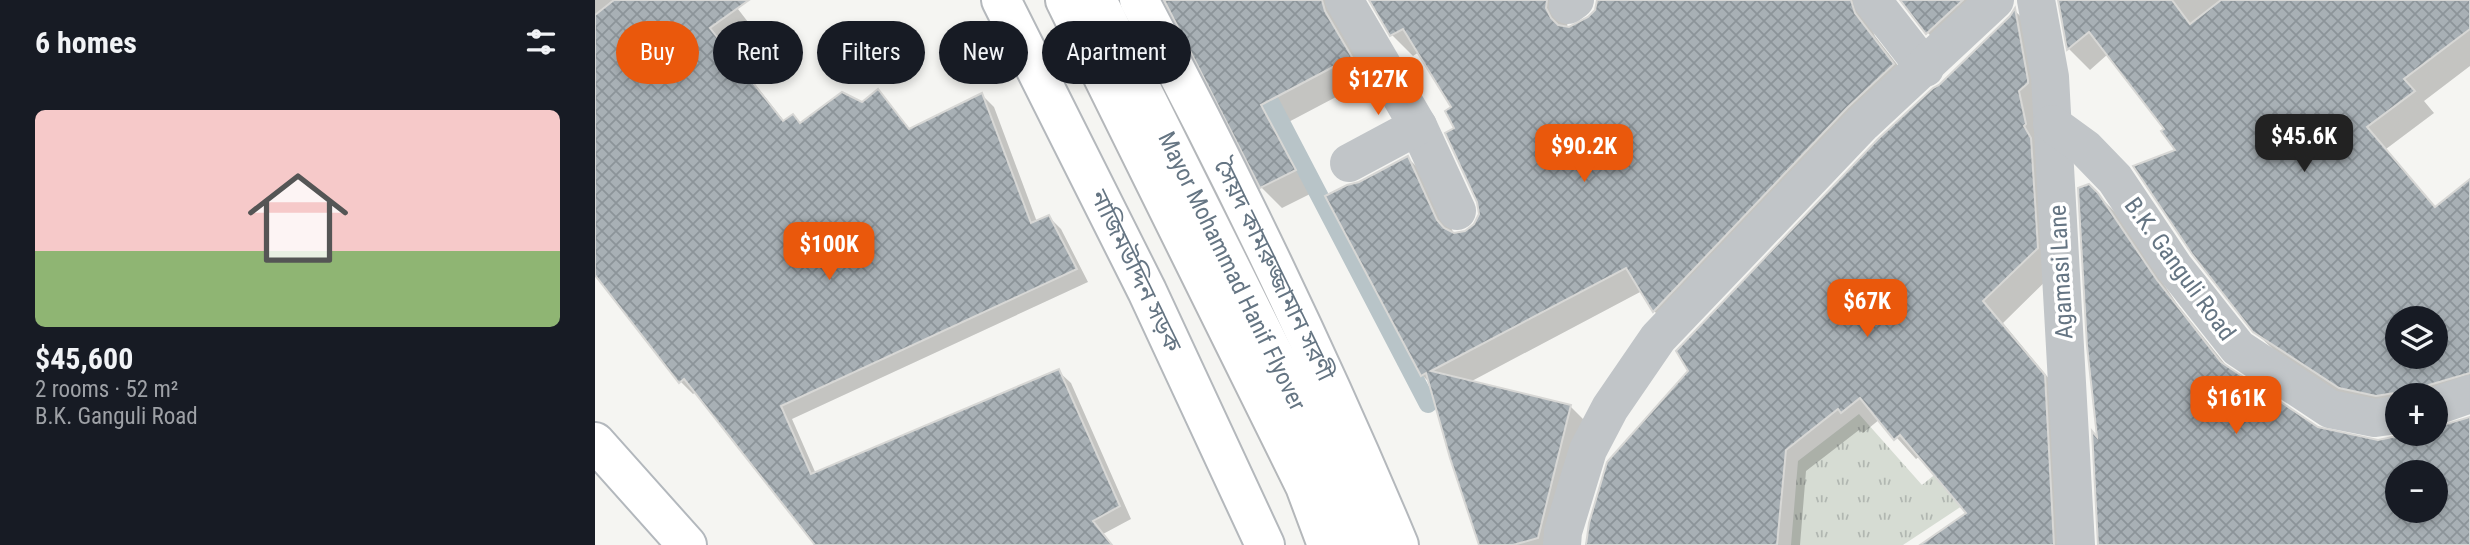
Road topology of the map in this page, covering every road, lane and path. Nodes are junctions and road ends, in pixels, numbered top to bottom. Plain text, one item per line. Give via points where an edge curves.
1 (1001, 0) edge
2 (1065, 0) edge
3 (1097, 0) edge
4 (1139, 0) edge
5 (1344, 0) edge
6 (1872, 0) edge
7 (1995, 0) edge
8 (2036, 0) edge
9 (1925, 68) junction
10 (2052, 124) junction
11 (1417, 126) junction
12 (1349, 163) dead end
13 (1457, 211) dead end
14 (2470, 394) edge
15 (2448, 402) edge
16 (2385, 417) edge
17 (595, 442) edge
18 (687, 545) edge
19 (1265, 545) edge
20 (1327, 545) edge
21 (1363, 545) edge
22 (1399, 545) edge
23 (1562, 545) edge
24 (2076, 545) edge

1 - 19 main road, নাজিমউদ্দিন সড়ক via 1147,291
2 - 20 main road via 1305,486
3 - 21 main road, Mayor Mohammad Hanif Flyover via 1340,487
4 - 22 main road, সৈয়দ কামরুজ্জামান সরণী via 1268,253
5 - 11 street
6 - 9 street
7 - 9 street
8 - 10 street, Agamasi Lane via 2050,76
9 - 23 street via 1863,123 1658,338 1610,408 1588,450
10 - 16 street, B.K. Ganguli Road via 2085,148 2115,179 2174,267 2238,348 2330,409
10 - 24 street, Agamasi Lane
11 - 12 street
11 - 13 street
14 - 15 street
17 - 18 main road

